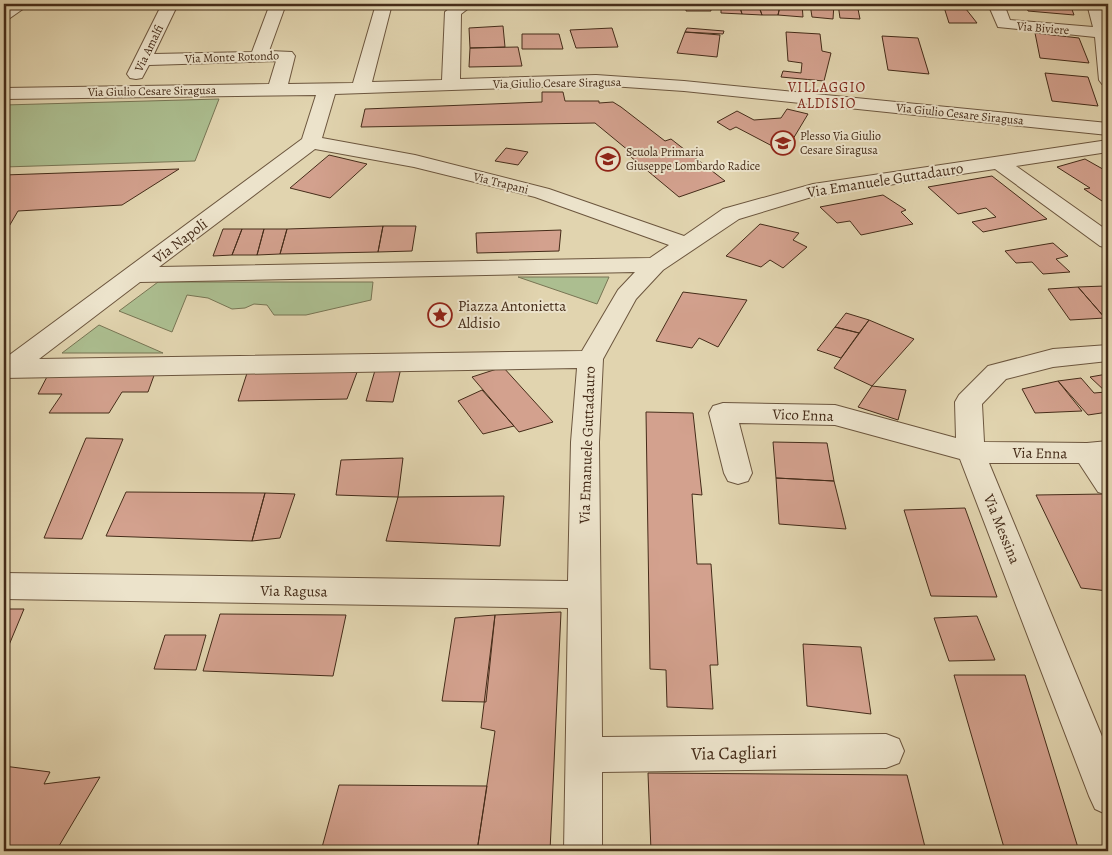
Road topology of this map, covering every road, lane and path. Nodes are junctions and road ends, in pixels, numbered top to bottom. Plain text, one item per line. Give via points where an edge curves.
1 (22, 4) edge
2 (170, 4) edge
3 (278, 4) edge
4 (384, 4) edge
5 (466, 4) edge
6 (996, 4) edge
7 (1108, 6) edge
8 (4, 14) edge
9 (1103, 33) junction
10 (259, 56) junction
11 (143, 60) junction
12 (1108, 80) edge
13 (451, 85) junction
14 (361, 88) junction
15 (327, 89) junction
16 (276, 90) junction
17 (128, 91) junction
18 (4, 94) edge
19 (1108, 129) edge
20 (311, 142) junction
21 (1108, 146) edge
22 (998, 162) junction
23 (1108, 241) edge
24 (686, 244) junction
25 (655, 265) junction
26 (134, 274) junction
27 (1108, 353) edge
28 (590, 359) junction
29 (7, 370) edge
30 (971, 452) junction
31 (1098, 452) edge
32 (738, 473) dead end
33 (1108, 484) edge
34 (4, 586) edge
35 (583, 595) junction
36 (886, 751) dead end
37 (583, 755) junction
38 (1108, 796) edge
39 (583, 851) edge

1 - 8 street
2 - 11 street, Via Amalfi
3 - 10 street
4 - 14 street
5 - 13 street via 452,12
6 - 9 street, Via Biviere via 1004,24
7 - 9 street via 1095,4
9 - 12 street
10 - 11 street, Via Monte Rotondo
10 - 16 street, Via Monte Rotondo via 286,56
11 - 17 street, Via Amalfi
13 - 14 street, Via Giulio Cesare Siragusa
13 - 19 street, Via Giulio Cesare Siragusa via 596,80
14 - 15 street, Via Giulio Cesare Siragusa
15 - 16 street, Via Giulio Cesare Siragusa
15 - 20 street
16 - 17 street, Via Giulio Cesare Siragusa
17 - 18 street, Via Giulio Cesare Siragusa
20 - 24 street, Via Trapani via 415,161 542,193
20 - 26 street, Via Napoli
21 - 22 street, Via Emanuele Guttadauro
22 - 23 street
22 - 24 street, Via Emanuele Guttadauro via 813,190 732,214
24 - 25 street, Via Emanuele Guttadauro
25 - 26 street
25 - 28 street, Via Emanuele Guttadauro via 626,295
26 - 29 street, Via Napoli
27 - 30 street, Via Messina via 1053,358 997,372 968,402
28 - 29 street
28 - 35 street, Via Emanuele Guttadauro via 585,442
30 - 31 street, Via Enna
30 - 32 street, Vico Enna via 835,415 723,413
30 - 38 street, Via Messina
31 - 33 street
34 - 35 street, Via Ragusa
35 - 37 street, Via Emanuele Guttadauro
36 - 37 street, Via Cagliari
37 - 39 street, Via Emanuele Guttadauro

